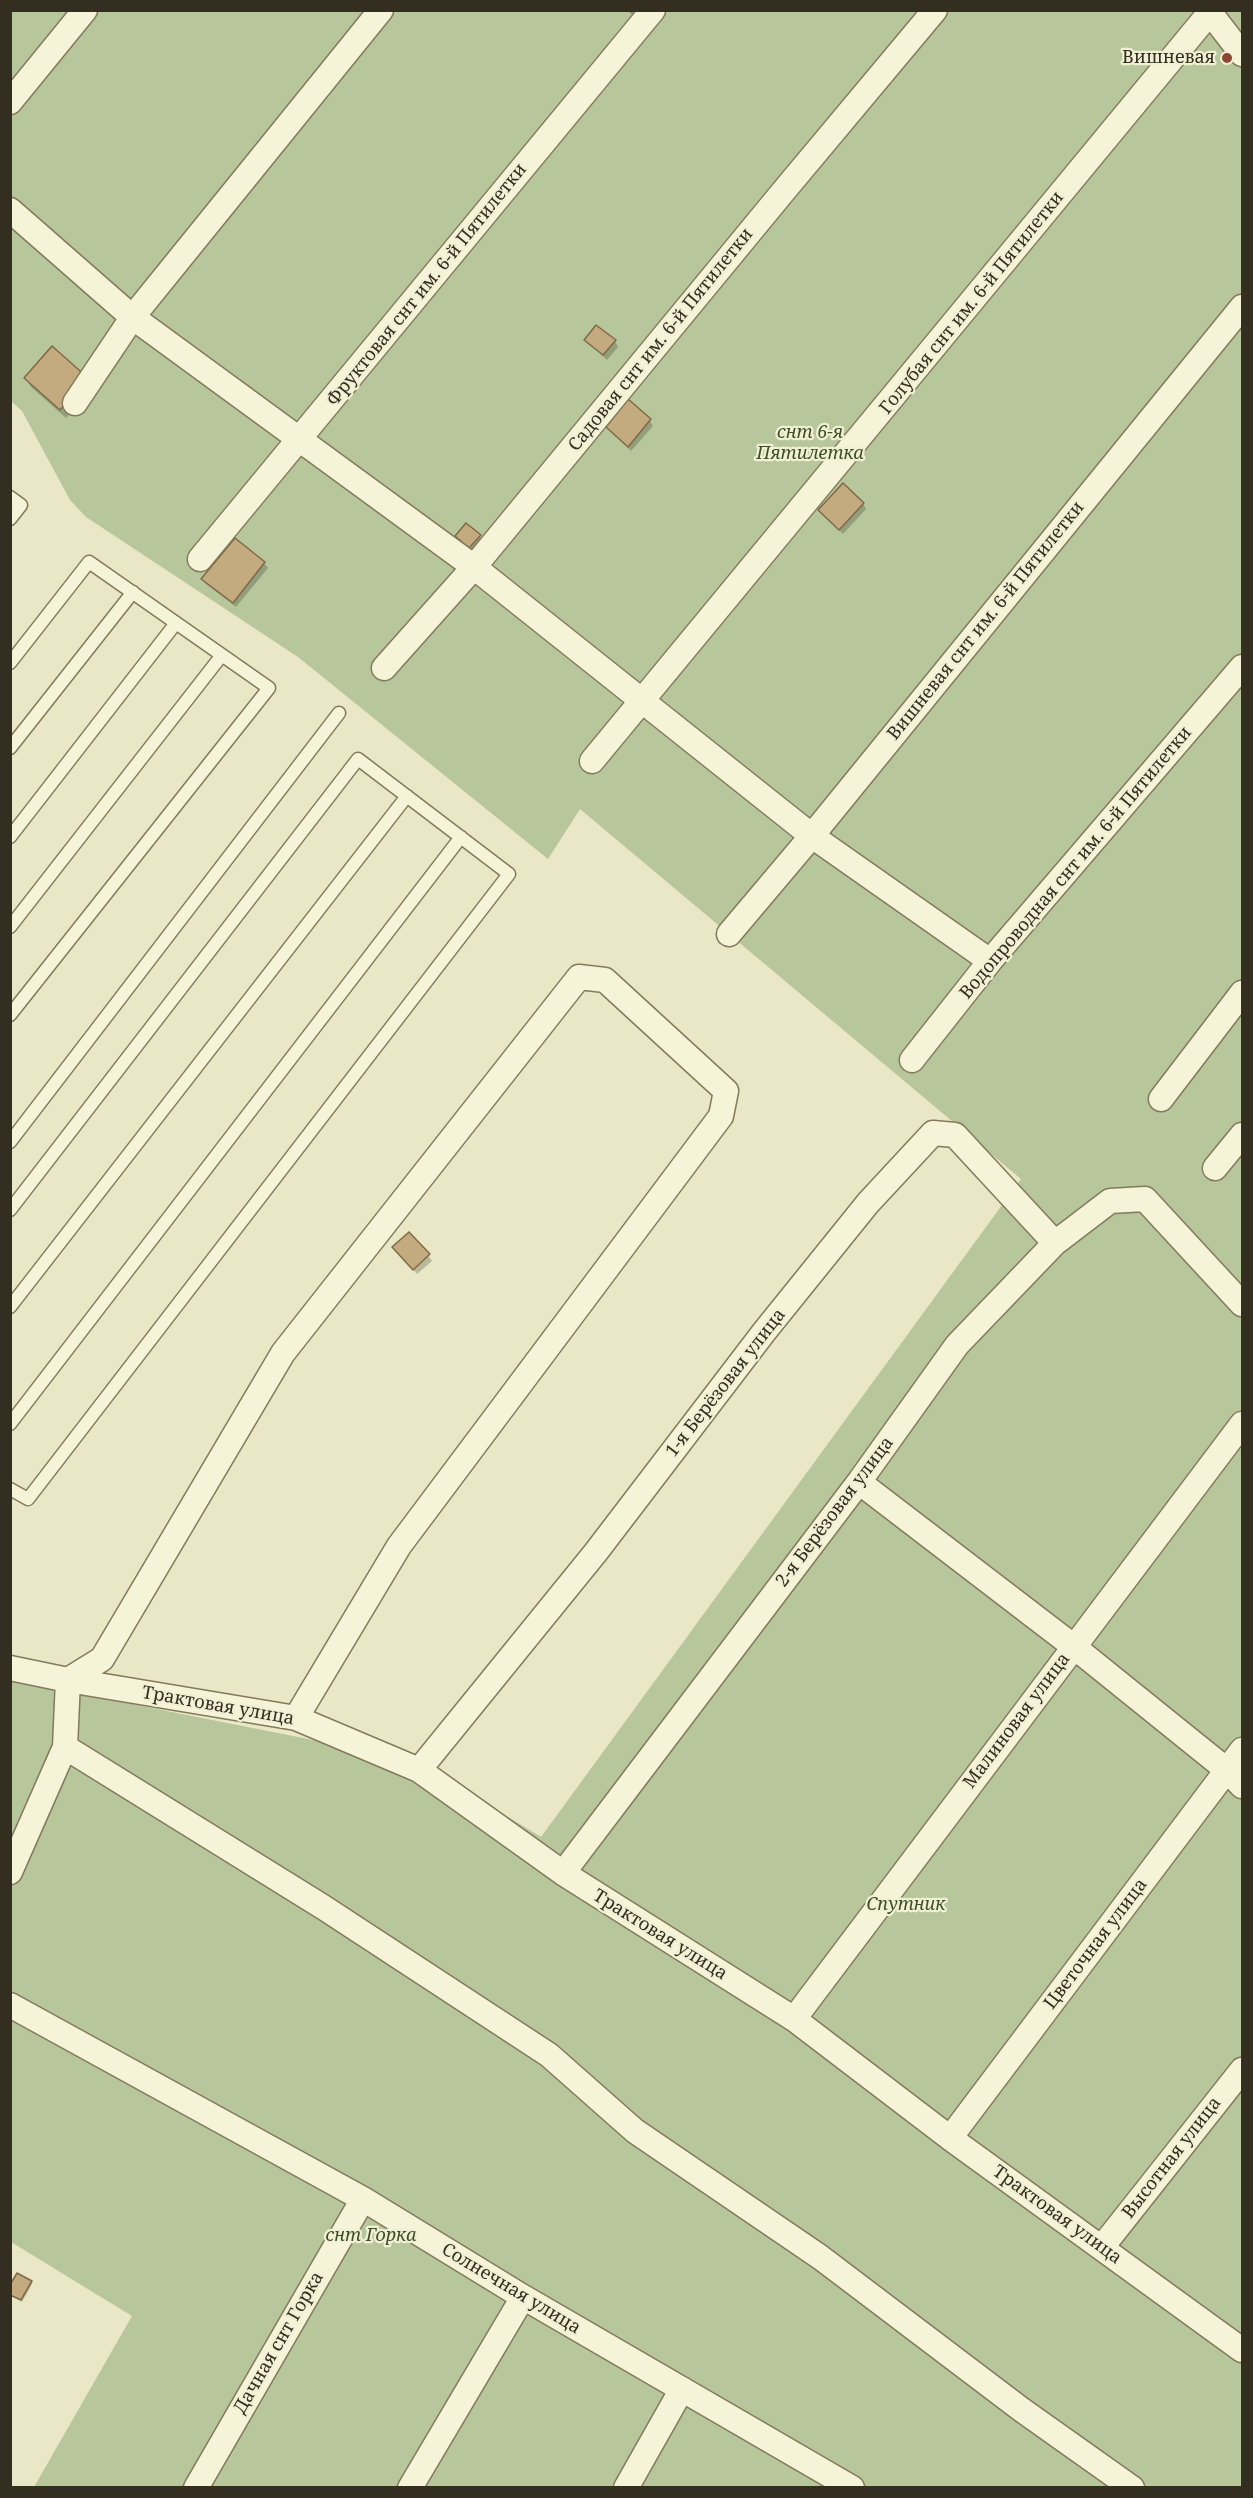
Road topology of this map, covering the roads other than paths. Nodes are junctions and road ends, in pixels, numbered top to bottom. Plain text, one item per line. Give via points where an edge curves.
1 (85, 10) edge
2 (381, 10) edge
3 (653, 10) edge
4 (935, 10) edge
5 (1210, 11) edge
6 (1242, 54) edge
7 (10, 102) edge
8 (10, 210) edge
9 (1242, 307) edge
10 (131, 316) junction
11 (75, 403) dead end
12 (300, 439) junction
13 (10, 496) edge
14 (10, 519) edge
15 (200, 559) dead end
16 (474, 567) junction
17 (133, 592) junction
18 (176, 623) junction
19 (222, 655) junction
20 (10, 663) edge
21 (1242, 667) edge
22 (384, 668) dead end
23 (641, 701) junction
24 (339, 713) dead end
25 (10, 748) edge
26 (592, 761) dead end
27 (407, 796) junction
28 (812, 836) junction
29 (10, 837) edge
30 (461, 837) junction
31 (10, 927) edge
32 (729, 934) dead end
33 (990, 961) junction
34 (1242, 993) edge
35 (10, 1015) edge
36 (912, 1060) dead end
37 (1161, 1099) dead end
38 (1242, 1135) edge
39 (10, 1142) edge
40 (1215, 1168) dead end
41 (10, 1210) edge
42 (1056, 1243) junction
43 (1242, 1304) edge
44 (10, 1307) edge
45 (10, 1424) edge
46 (1242, 1424) edge
47 (859, 1482) junction
48 (10, 1489) edge
49 (1073, 1646) junction
50 (10, 1668) edge
51 (68, 1680) junction
52 (296, 1718) junction
53 (65, 1747) junction
54 (1242, 1750) edge
55 (419, 1770) junction
56 (1235, 1779) edge
57 (10, 1872) edge
58 (563, 1874) junction
59 (10, 2005) edge
60 (794, 2019) junction
61 (1242, 2070) edge
62 (950, 2138) junction
63 (363, 2199) junction
64 (1102, 2247) junction
65 (524, 2297) junction
66 (1242, 2350) edge
67 (682, 2390) junction
68 (847, 2486) edge
69 (196, 2487) edge
70 (410, 2487) edge
71 (626, 2487) edge
72 (1132, 2487) edge

1 - 7 street
2 - 10 street
3 - 12 street, Фруктовая снт им. 6-й Пятилетки
4 - 16 street, Садовая снт им. 6-й Пятилетки
5 - 6 street
5 - 23 street, Голубая снт им. 6-й Пятилетки
8 - 10 street
9 - 28 street, Вишневая снт им. 6-й Пятилетки
10 - 11 street
10 - 12 street
12 - 15 street, Фруктовая снт им. 6-й Пятилетки
12 - 16 street
13 - 14 lane via 21,505
16 - 22 street, Садовая снт им. 6-й Пятилетки
16 - 23 street
17 - 18 lane
17 - 20 lane via 89,562
17 - 25 lane
18 - 19 lane
18 - 29 lane
19 - 31 lane
19 - 35 lane via 269,688
21 - 33 street, Водопроводная снт им. 6-й Пятилетки
23 - 26 street, Голубая снт им. 6-й Пятилетки
23 - 28 street
24 - 39 lane
27 - 30 lane
27 - 41 lane via 358,759
27 - 44 lane
28 - 32 street, Вишневая снт им. 6-й Пятилетки
28 - 33 street
30 - 45 lane
30 - 48 lane via 509,874 28,1499
33 - 36 street, Водопроводная снт им. 6-й Пятилетки
34 - 37 street
38 - 40 street
42 - 43 street, 2-я Берёзовая улица via 1110,1201 1146,1199
42 - 47 street, 2-я Берёзовая улица via 957,1346
42 - 55 street, 1-я Берёзовая улица via 955,1135 933,1133 868,1203 596,1552
46 - 49 street, Малиновая улица
47 - 49 street
47 - 58 street, 2-я Берёзовая улица
49 - 56 street
49 - 60 street, Малиновая улица
50 - 51 street, Трактовая улица
51 - 52 street, Трактовая улица
51 - 52 street via 102,1659 283,1353 579,977 605,980 726,1091 721,1116 399,1546
51 - 53 street
52 - 55 street, Трактовая улица
53 - 57 street
53 - 72 street via 323,1907 549,2055 635,2131 820,2257 1022,2410
54 - 56 street, Цветочная улица
55 - 58 street, Трактовая улица
56 - 62 street, Цветочная улица
58 - 60 street, Трактовая улица
59 - 63 street, Солнечная улица
60 - 62 street, Трактовая улица
61 - 64 street, Высотная улица
62 - 64 street, Трактовая улица
63 - 65 street, Солнечная улица
63 - 69 street, Дачная снт Горка
64 - 66 street, Трактовая улица
65 - 67 street, Солнечная улица
65 - 70 street
67 - 68 street, Солнечная улица
67 - 71 street

